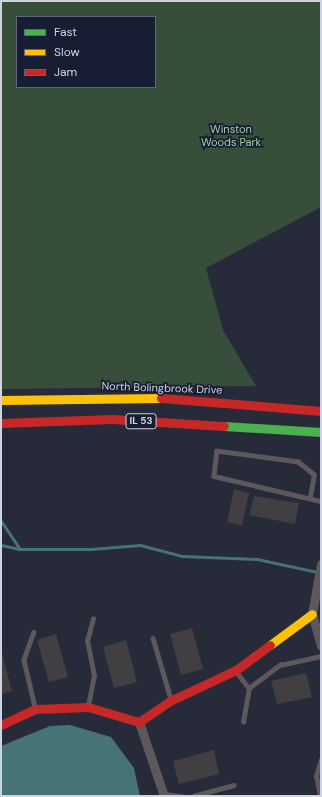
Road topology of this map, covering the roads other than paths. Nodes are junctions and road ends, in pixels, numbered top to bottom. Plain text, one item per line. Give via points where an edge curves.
1 (1, 400) edge
2 (321, 412) edge
3 (1, 423) edge
4 (321, 432) edge
5 (310, 497) junction
6 (321, 501) edge
7 (321, 564) edge
8 (312, 614) junction
9 (93, 619) dead end
10 (34, 632) dead end
11 (153, 638) dead end
12 (321, 646) edge
13 (321, 656) edge
14 (236, 670) junction
15 (249, 688) junction
16 (172, 700) junction
17 (88, 707) junction
18 (36, 709) junction
19 (139, 722) junction
20 (243, 722) dead end
21 (1, 725) edge
22 (321, 760) edge
23 (234, 785) dead end
24 (164, 795) edge
25 (182, 796) edge
26 (193, 796) edge
27 (320, 796) edge

1 - 2 main road, North Bolingbrook Drive / IL 53 via 170,398
3 - 4 main road, IL 53 via 112,419
5 - 5 lane via 314,475 298,462 217,451 214,476
5 - 6 lane
7 - 8 street
8 - 12 street
8 - 14 main road
9 - 17 lane via 87,641 94,676
10 - 18 lane via 24,660
11 - 16 lane
13 - 15 lane via 280,665
14 - 15 lane
14 - 16 main road
15 - 20 lane
16 - 19 main road
17 - 18 main road
17 - 19 main road
18 - 21 main road
19 - 24 street
22 - 27 lane via 316,776
23 - 26 lane
24 - 25 lane

